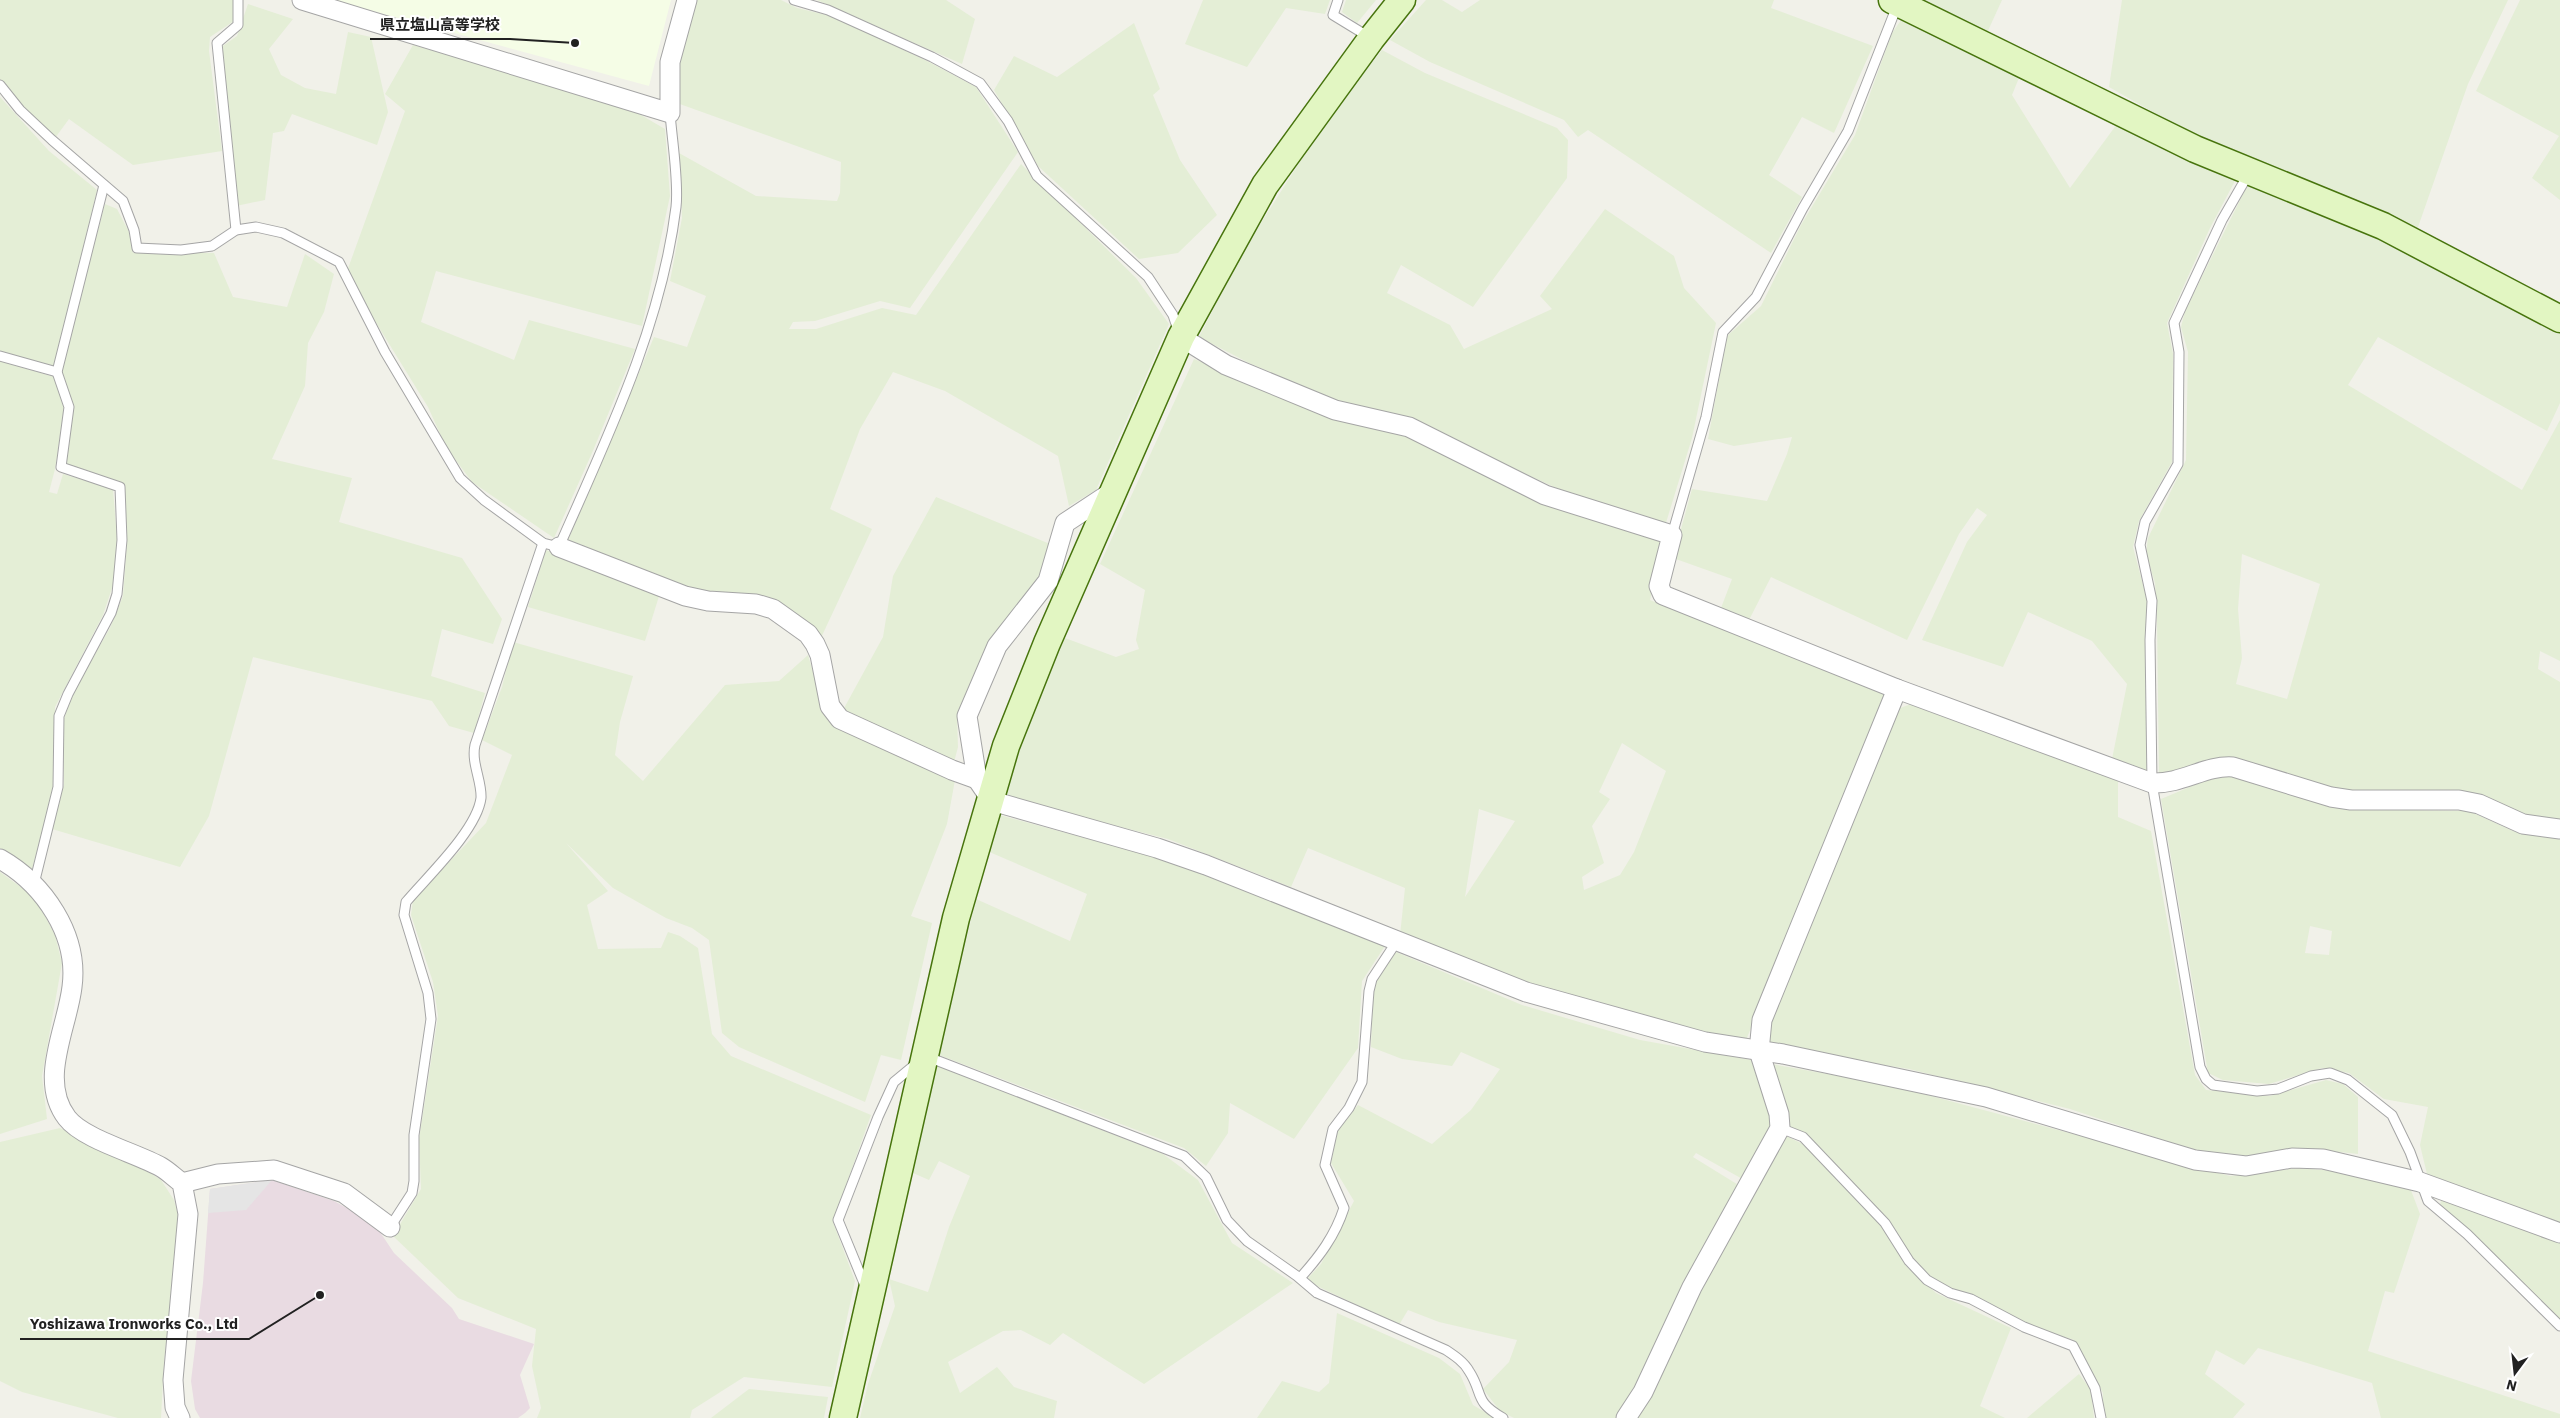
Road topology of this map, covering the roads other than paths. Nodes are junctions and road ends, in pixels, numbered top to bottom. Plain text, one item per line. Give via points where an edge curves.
1 (238, 0) edge
2 (302, 0) edge
3 (687, 0) edge
4 (794, 0) edge
5 (1338, 0) edge
6 (1402, 0) edge
7 (1895, 2) edge
8 (1371, 39) junction
9 (0, 85) edge
10 (670, 113) junction
11 (2250, 172) junction
12 (104, 185) junction
13 (236, 230) junction
14 (2560, 319) edge
15 (1181, 337) junction
16 (0, 356) edge
17 (57, 372) junction
18 (1116, 489) junction
19 (1672, 535) junction
20 (551, 545) junction
21 (1897, 689) junction
22 (976, 779) junction
23 (2152, 783) junction
24 (992, 800) junction
25 (2560, 829) edge
26 (0, 859) edge
27 (34, 884) junction
28 (1397, 941) junction
29 (1760, 1051) junction
30 (926, 1057) junction
31 (1780, 1128) junction
32 (2420, 1182) junction
33 (182, 1183) junction
34 (390, 1227) joint
35 (2560, 1232) edge
36 (1300, 1278) junction
37 (870, 1298) junction
38 (2560, 1326) edge
39 (180, 1418) edge
40 (843, 1418) edge
41 (1503, 1418) edge
42 (1626, 1418) edge
43 (2101, 1418) edge

1 - 13 lane via 238,24 217,44
2 - 10 street
3 - 10 street via 670,62
4 - 15 lane via 828,10 932,57 980,83 1008,121 1037,176 1148,277 1173,315
5 - 8 lane via 1333,15
6 - 8 street
7 - 11 street via 2194,149
7 - 19 lane via 1848,131 1756,297 1723,332 1706,417
8 - 15 street via 1265,185
9 - 12 lane via 20,110
10 - 20 lane via 676,205 670,244 646,337 619,409
11 - 14 street via 2383,226
11 - 23 lane via 2222,220 2174,323 2179,352 2178,464 2145,522 2140,545 2152,601
12 - 13 lane via 124,201 137,248 181,250 212,246
12 - 17 lane
13 - 20 lane via 256,226 283,233 339,262 385,352 460,478 484,500
15 - 18 street
15 - 19 street via 1226,365 1335,410 1409,427 1545,495
16 - 17 lane
17 - 27 lane via 69,407 61,467 120,487 122,540 117,594 111,613 59,716 58,787
18 - 22 street via 1065,523 1048,581 997,646 967,716
18 - 24 street via 1047,643 1009,738
19 - 21 street via 1659,586 1663,595
20 - 22 street via 685,596 773,609 808,634 815,644 830,706 840,719
20 - 34 lane via 475,745 473,755 481,798 471,826 406,902 404,915 428,993 431,1019 414,1135 412,1193
21 - 23 street
21 - 29 street via 1762,1020
22 - 24 street
23 - 25 street via 2169,784 2220,766 2233,767 2331,797 2351,800 2459,800 2479,804 2524,824
23 - 32 lane via 2200,1067 2206,1078 2213,1085 2257,1091 2330,1073 2348,1080 2392,1115
24 - 28 street via 1206,865
24 - 30 street via 956,918
26 - 27 street
27 - 33 street via 58,918 73,964 72,986 54,1071 58,1102 68,1119 81,1131 162,1168
28 - 29 street via 1526,992 1705,1042
28 - 36 lane via 1372,979 1362,1082 1349,1108 1333,1129 1325,1165 1344,1208 1321,1254
29 - 31 street via 1779,1114
29 - 32 street via 1986,1097 2195,1160 2246,1166 2292,1158 2324,1160
30 - 36 lane via 1184,1156 1206,1177 1227,1220 1247,1242
30 - 37 street
30 - 37 lane via 894,1082 838,1220
31 - 42 street via 1692,1287 1643,1392
31 - 43 lane via 1803,1137 1885,1223 1909,1261 1927,1280 2024,1327 2072,1346 2095,1388
32 - 35 street
32 - 38 lane via 2428,1201 2467,1234
33 - 34 street via 218,1174 274,1170 344,1193
33 - 39 street via 188,1214 173,1380 175,1407
36 - 41 lane via 1317,1292 1446,1350 1470,1372 1480,1400
37 - 40 street

